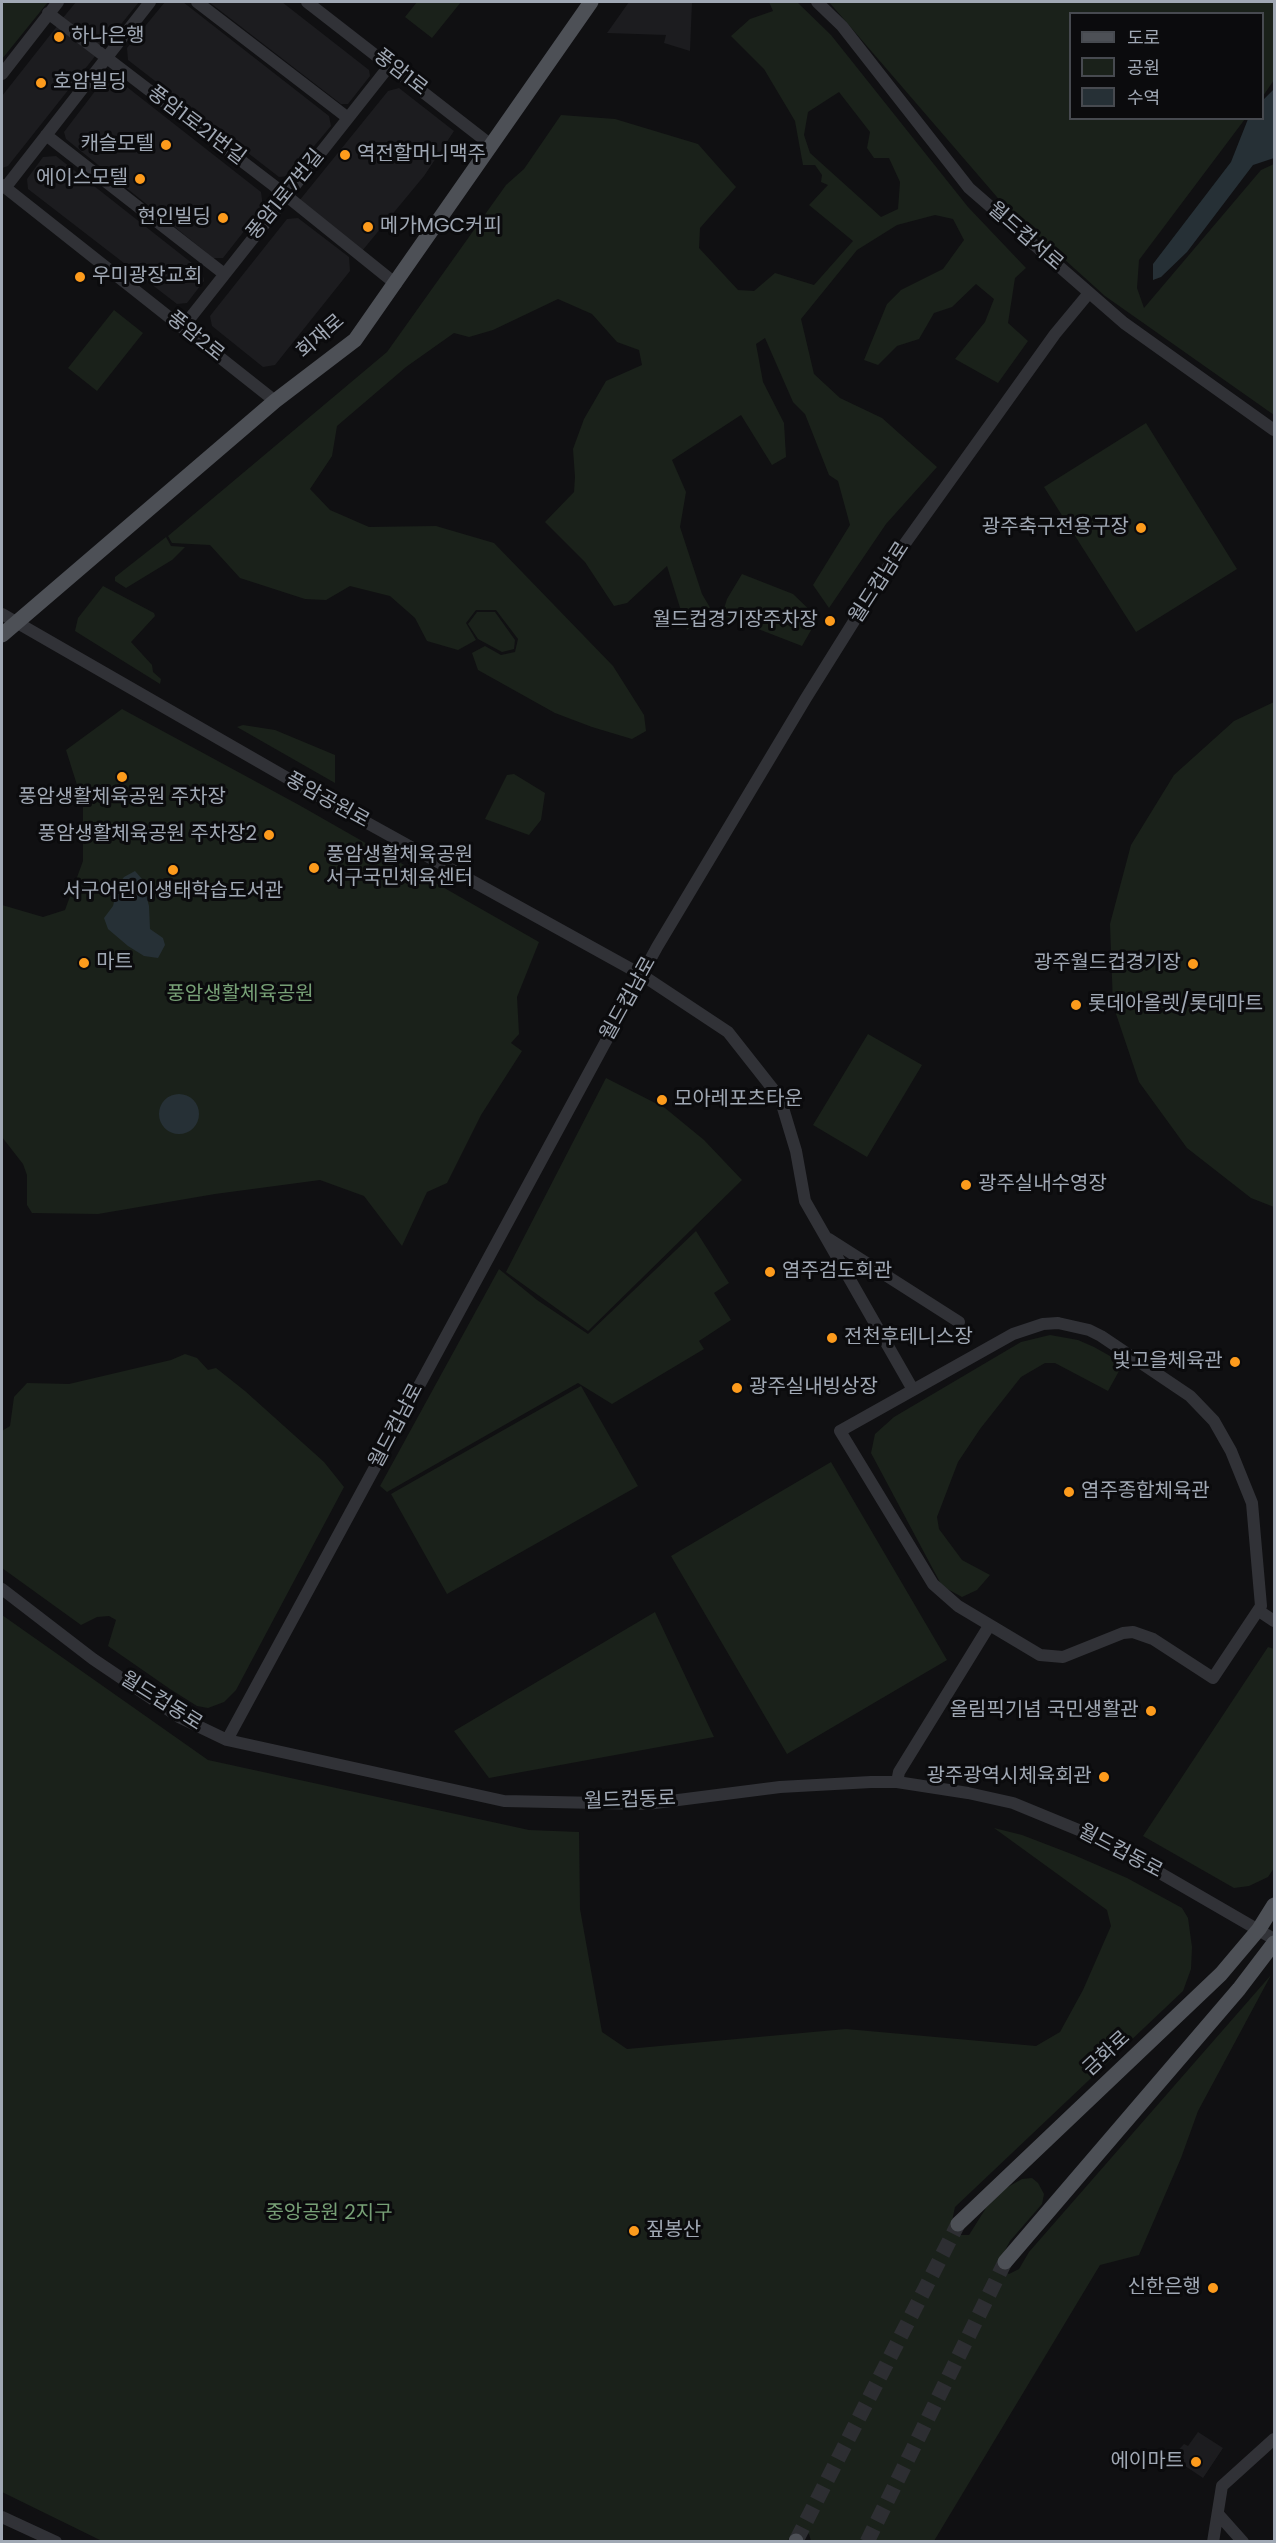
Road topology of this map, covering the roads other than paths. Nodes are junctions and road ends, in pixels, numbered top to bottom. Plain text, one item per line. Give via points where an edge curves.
1 (58, 2) edge
2 (150, 2) edge
3 (197, 2) edge
4 (308, 2) edge
5 (591, 2) edge
6 (817, 2) edge
7 (48, 13) junction
8 (105, 57) junction
9 (390, 65) junction
10 (2, 74) edge
11 (348, 118) junction
12 (46, 135) junction
13 (491, 145) junction
14 (3, 187) edge
15 (286, 196) junction
16 (223, 273) junction
17 (396, 284) junction
18 (1089, 293) junction
19 (183, 327) junction
20 (275, 401) junction
21 (1275, 430) edge
22 (8, 619) edge
23 (2, 635) edge
24 (642, 975) junction
25 (828, 1238) junction
26 (959, 1322) dead end
27 (912, 1389) junction
28 (2, 1589) edge
29 (1259, 1611) junction
30 (1275, 1622) edge
31 (989, 1626) junction
32 (227, 1740) junction
33 (897, 1782) junction
34 (1275, 1905) edge
35 (1259, 1929) junction
36 (1275, 1941) edge
37 (958, 2224) tunnel mouth
38 (1005, 2262) tunnel mouth
39 (1275, 2439) edge
40 (1218, 2514) junction
41 (2, 2517) edge
42 (40, 2538) edge
43 (56, 2541) edge
44 (1214, 2541) edge
45 (1243, 2541) edge

1 - 7 street
2 - 8 street
3 - 11 street
4 - 9 street, 풍암1로
5 - 13 main road, 회재로
6 - 18 street, 월드컵서로 via 842,26 969,188
7 - 8 street, 풍암1로21번길
7 - 10 street
8 - 12 street
8 - 15 street, 풍암1로21번길
9 - 11 street, 풍암1로7번길
9 - 13 street, 풍암1로
11 - 15 street, 풍암1로7번길
12 - 14 street
12 - 16 street
13 - 17 main road, 회재로
14 - 19 street, 풍암2로
15 - 16 street, 풍암1로7번길
15 - 17 street, 풍암1로21번길
16 - 19 street, 풍암1로7번길
17 - 20 main road, 회재로 via 355,340
18 - 21 street, 월드컵서로 via 1124,324
18 - 24 street, 월드컵남로 via 1055,334 886,570
19 - 20 street, 풍암2로
20 - 22 main road, 회재로
22 - 23 main road, 회재로
22 - 24 street, 풍암공원로
24 - 25 street, 풍암공원로 via 728,1032 780,1098 796,1151 805,1201
24 - 32 street, 월드컵남로
25 - 26 street
25 - 27 street, 풍암공원로
27 - 29 street via 1013,1334 1044,1324 1089,1330 1136,1359 1199,1403 1231,1451 1252,1503
27 - 31 street via 840,1431 933,1584
28 - 32 street, 월드컵동로 via 93,1659 179,1717
29 - 30 street
29 - 31 street via 1213,1678 1153,1639 1133,1632 1058,1658 1040,1655
31 - 33 street via 898,1772
32 - 33 street, 월드컵동로 via 504,1801 647,1804 780,1787
33 - 35 street, 월드컵동로 via 1013,1803 1063,1822 1103,1840
34 - 35 main road, 금화로
35 - 36 street, 월드컵동로
35 - 37 main road, 금화로 via 1221,1974
36 - 38 main road via 1239,1989
39 - 40 street via 1222,2486
40 - 44 street
40 - 45 street
41 - 42 street
42 - 43 street

